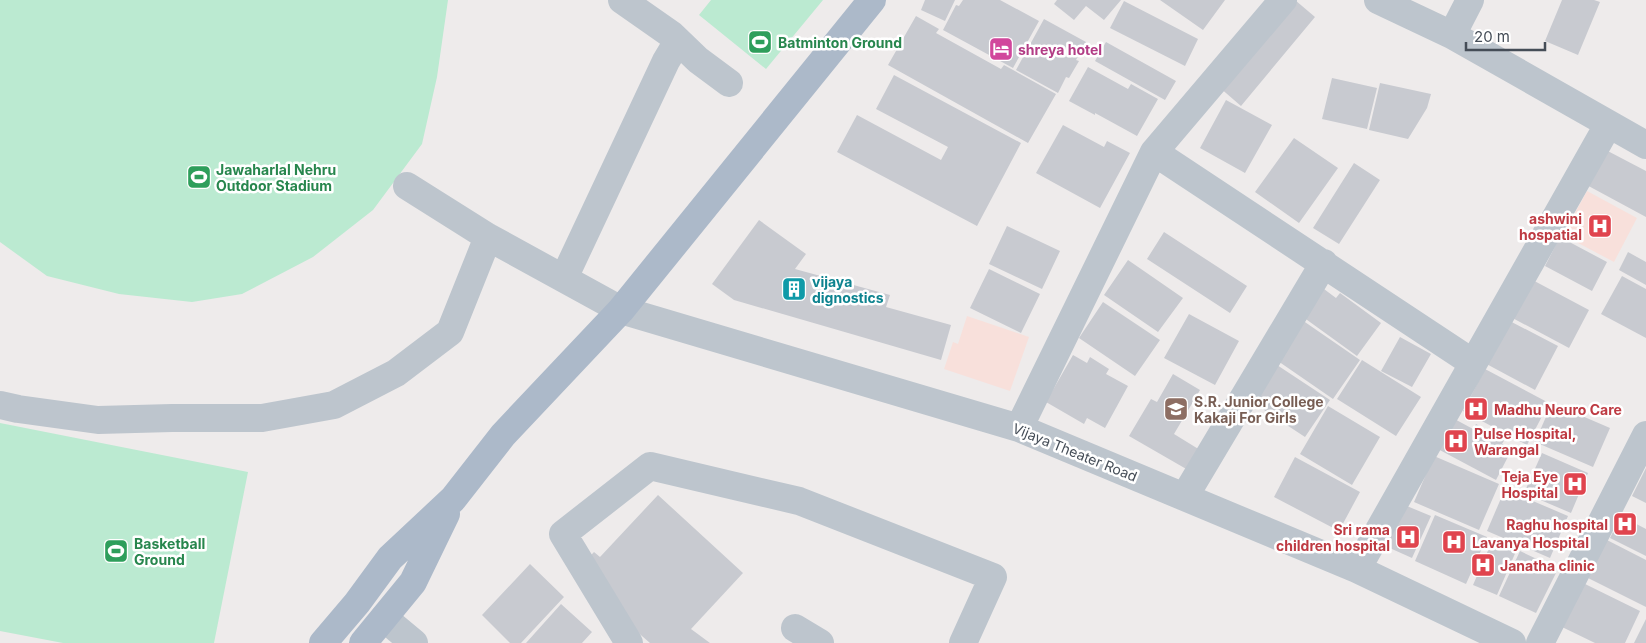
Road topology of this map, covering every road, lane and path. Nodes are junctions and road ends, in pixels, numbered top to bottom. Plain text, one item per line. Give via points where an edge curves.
1 (622, 0) edge
2 (872, 0) edge
3 (1283, 0) edge
4 (1378, 0) edge
5 (1470, 0) edge
6 (1452, 35) junction
7 (678, 41) junction
8 (730, 83) dead end
9 (1608, 125) junction
10 (1646, 145) edge
11 (1154, 152) junction
12 (407, 186) dead end
13 (488, 237) junction
14 (1324, 264) junction
15 (564, 278) junction
16 (621, 310) junction
17 (1473, 363) junction
18 (0, 405) edge
19 (1019, 428) junction
20 (1646, 435) edge
21 (1185, 496) junction
22 (453, 499) junction
23 (1357, 569) junction
24 (384, 618) junction
25 (795, 628) dead end
26 (323, 643) edge
27 (363, 643) edge
28 (414, 643) edge
29 (629, 643) edge
30 (820, 643) edge
31 (963, 643) edge
32 (1512, 643) edge
33 (1540, 643) edge

1 - 7 street
2 - 16 main road
3 - 11 street
4 - 6 street
5 - 6 street
6 - 9 street
7 - 8 street
7 - 15 street
9 - 10 street
9 - 17 street
11 - 14 street
11 - 19 street
12 - 13 street, Vijaya Theater Road
13 - 15 street, Vijaya Theater Road
13 - 18 street via 450,332 396,373 334,405 262,418 98,420
14 - 17 street
14 - 21 street
15 - 16 street, Vijaya Theater Road
16 - 19 street, Vijaya Theater Road
16 - 22 main road via 503,435
17 - 23 street
19 - 21 street, Vijaya Theater Road
20 - 33 street
21 - 23 street, Vijaya Theater Road
22 - 24 main road via 413,582
22 - 26 main road via 390,558
23 - 32 street, Vijaya Theater Road
24 - 27 main road
24 - 28 street
25 - 30 street
29 - 31 street via 563,534 650,466 799,501 993,577

